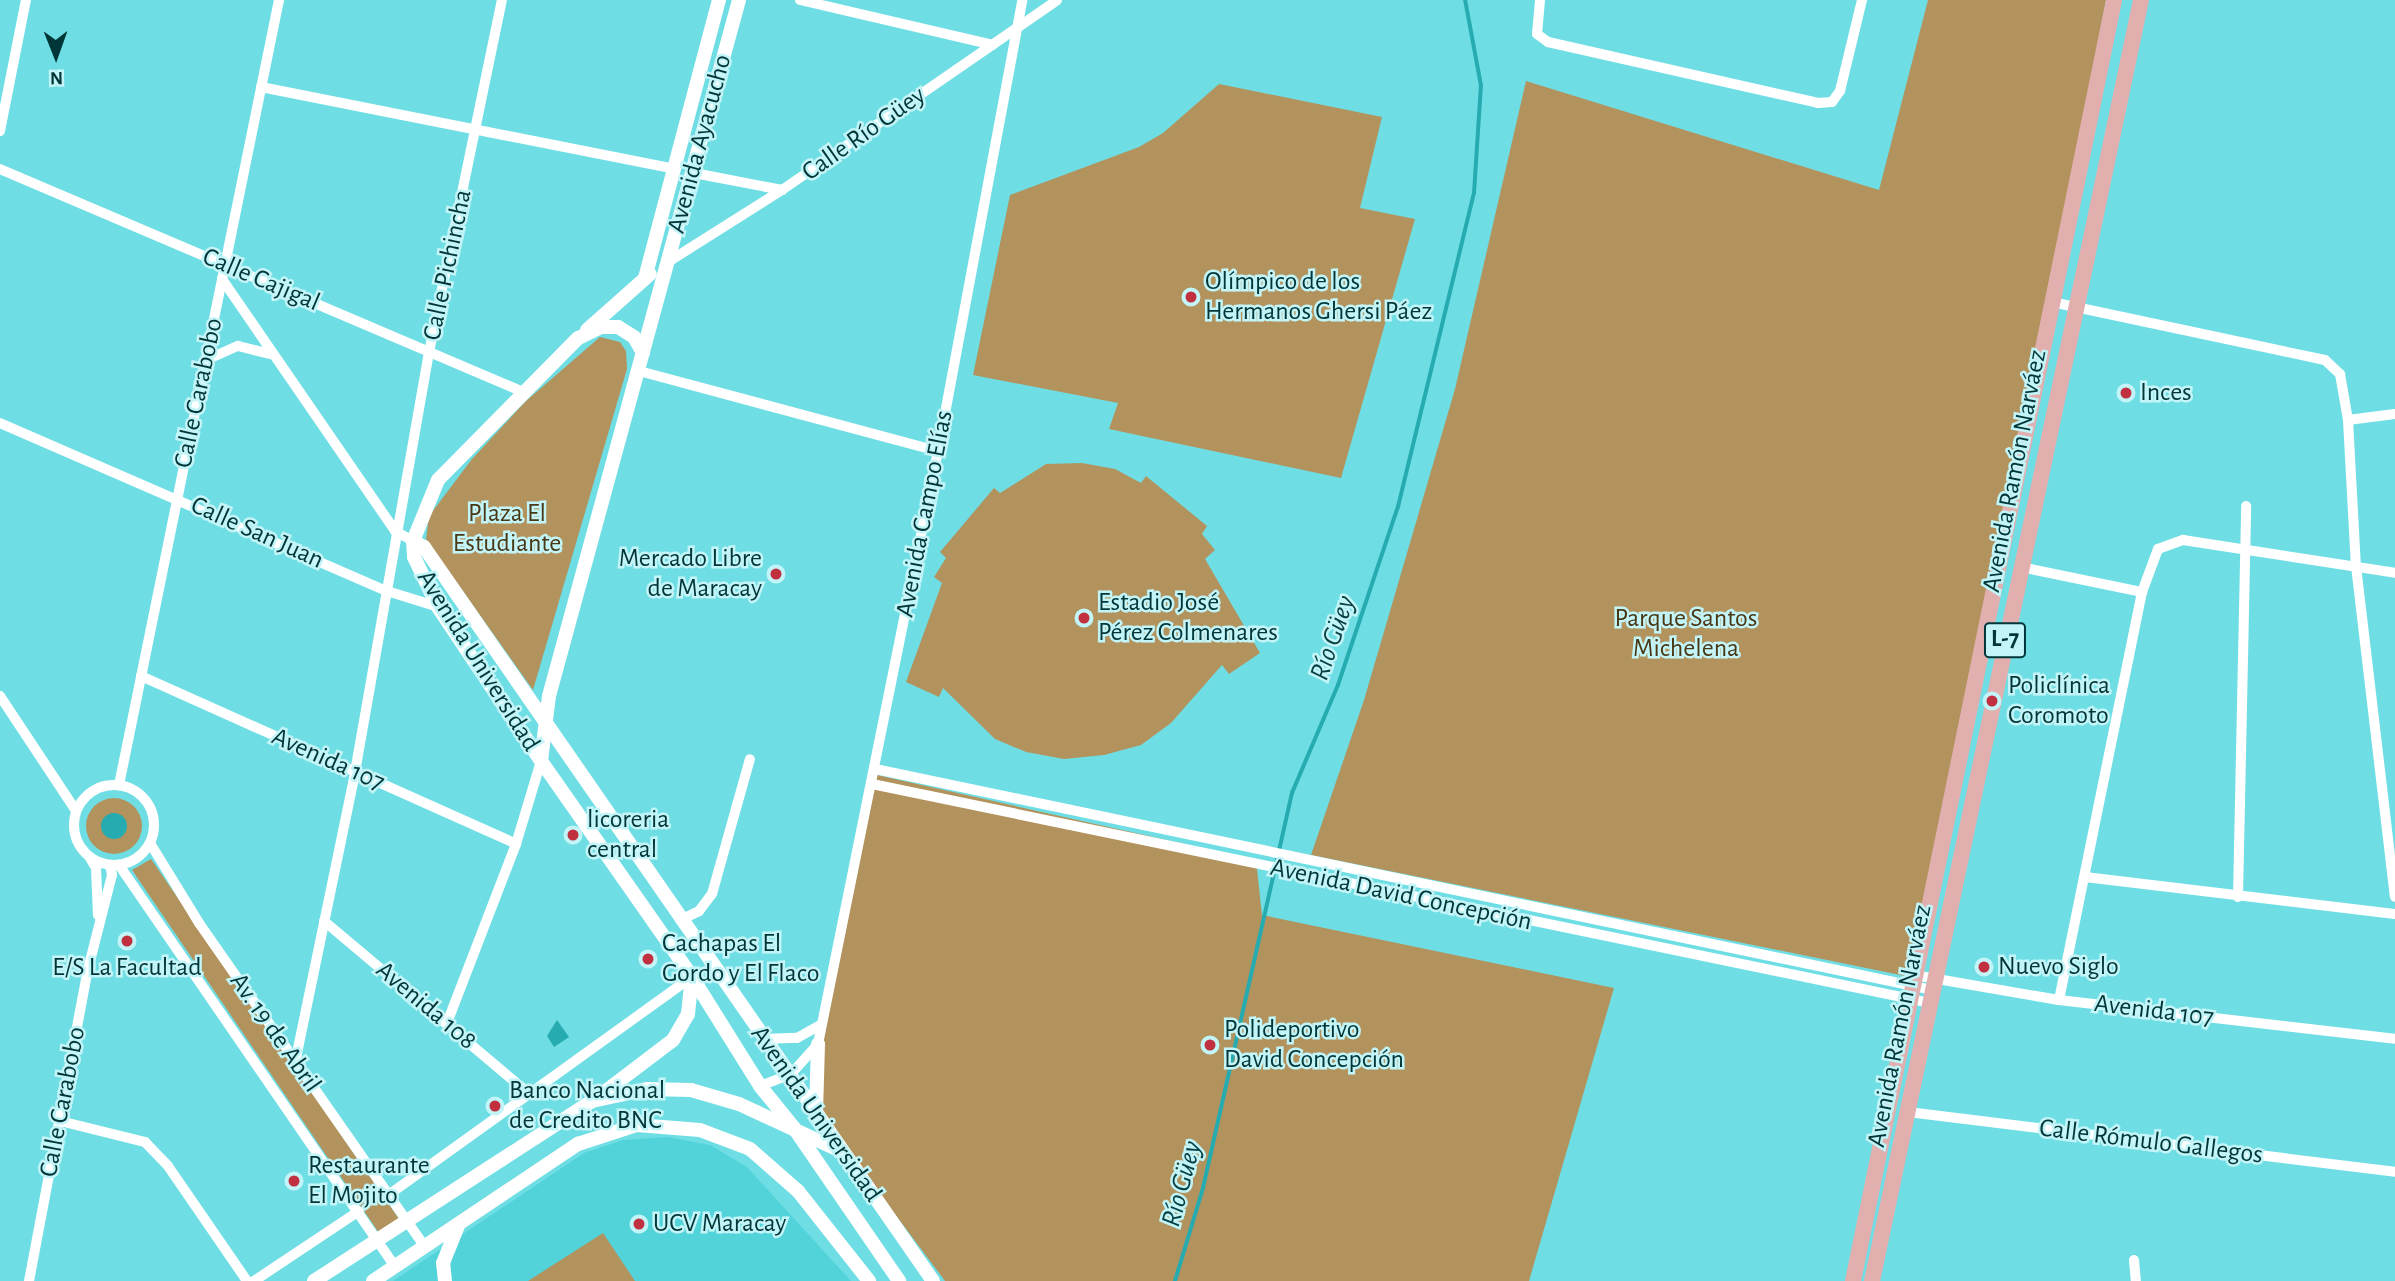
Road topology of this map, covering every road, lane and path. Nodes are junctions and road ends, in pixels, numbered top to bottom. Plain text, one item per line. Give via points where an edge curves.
1 (26, 0) edge
2 (279, 0) edge
3 (502, 0) edge
4 (719, 0) edge
5 (739, 0) edge
6 (800, 0) edge
7 (1022, 0) edge
8 (1057, 0) edge
9 (1539, 0) edge
10 (1862, 0) edge
11 (2114, 0) edge
12 (2141, 0) edge
13 (1017, 28) junction
14 (993, 45) junction
15 (261, 87) junction
16 (476, 130) junction
17 (0, 131) edge
18 (0, 169) edge
19 (675, 169) junction
20 (694, 173) junction
21 (782, 190) junction
22 (668, 262) junction
23 (225, 264) junction
24 (645, 278) junction
25 (222, 279) junction
26 (2052, 302) junction
27 (2073, 308) junction
28 (578, 338) junction
29 (429, 352) junction
30 (643, 353) junction
31 (271, 355) junction
32 (206, 360) junction
33 (639, 371) junction
34 (521, 391) junction
35 (2395, 414) edge
36 (2348, 420) junction
37 (0, 423) edge
38 (938, 450) junction
39 (177, 498) junction
40 (2246, 506) dead end
41 (395, 531) junction
42 (412, 541) junction
43 (2247, 548) junction
44 (2021, 566) junction
45 (2356, 566) junction
46 (2395, 573) edge
47 (387, 591) junction
48 (2142, 592) junction
49 (438, 607) junction
50 (141, 676) junction
51 (0, 696) edge
52 (545, 722) junction
53 (750, 759) dead end
54 (541, 761) junction
55 (875, 769) junction
56 (355, 772) junction
57 (872, 783) junction
58 (119, 785) junction
59 (76, 811) junction
60 (150, 843) junction
61 (516, 844) junction
62 (89, 856) junction
63 (114, 865) junction
64 (2085, 877) junction
65 (2238, 897) junction
66 (2395, 897) edge
67 (2395, 914) edge
68 (680, 920) junction
69 (324, 921) junction
70 (98, 923) junction
71 (1615, 925) junction
72 (1612, 938) junction
73 (1791, 961) junction
74 (1789, 974) junction
75 (692, 977) junction
76 (1911, 986) junction
77 (1933, 991) junction
78 (2059, 1000) junction
79 (447, 1023) junction
80 (820, 1026) junction
81 (763, 1039) junction
82 (2395, 1039) edge
83 (818, 1044) junction
84 (295, 1063) junction
85 (791, 1074) junction
86 (760, 1086) junction
87 (527, 1092) junction
88 (592, 1101) junction
89 (816, 1112) junction
90 (1908, 1112) junction
91 (60, 1121) junction
92 (794, 1128) junction
93 (844, 1153) junction
94 (2395, 1172) edge
95 (387, 1196) junction
96 (359, 1211) junction
97 (406, 1220) junction
98 (458, 1226) junction
99 (377, 1239) junction
100 (424, 1247) junction
101 (2134, 1260) dead end
102 (394, 1266) junction
103 (29, 1281) edge
104 (247, 1281) edge
105 (254, 1281) edge
106 (314, 1281) edge
107 (373, 1281) edge
108 (445, 1281) edge
109 (869, 1281) edge
110 (899, 1281) edge
111 (933, 1281) edge
112 (1853, 1281) edge
113 (1872, 1281) edge
114 (2136, 1281) edge

1 - 17 street
2 - 15 street, Calle Carabobo
3 - 16 street, Calle Pichincha
4 - 19 street, Avenida Ayacucho
5 - 20 street, Avenida Ayacucho
6 - 14 street
7 - 13 street, Avenida Campo Elías
8 - 13 street, Calle Río Güey
9 - 10 street via 1537,34 1548,42 1818,103 1832,102 1840,91
11 - 26 main road, Avenida Ramón Narváez / L-7
12 - 27 main road, Avenida Ramón Narváez / L-7
13 - 14 street, Calle Río Güey
13 - 38 street, Avenida Campo Elías
14 - 21 street, Calle Río Güey
15 - 16 street
15 - 23 street, Calle Carabobo
16 - 19 street
16 - 29 street, Calle Pichincha
18 - 23 street, Calle Cajigal
19 - 24 street, Avenida Ayacucho
20 - 21 street
20 - 22 street, Avenida Ayacucho
21 - 22 street, Calle Río Güey
22 - 24 street, Avenida Ayacucho
22 - 30 street
23 - 25 street, Calle Carabobo
23 - 29 street, Calle Cajigal
24 - 28 street, Avenida Ayacucho
25 - 31 street
25 - 32 street, Calle Carabobo
26 - 27 street
26 - 76 main road, Avenida Ramón Narváez / L-7
27 - 36 street via 2325,360 2340,374
27 - 44 main road, Avenida Ramón Narváez / L-7
28 - 30 street via 601,327 618,327 634,337
28 - 34 street, Avenida Ayacucho
29 - 34 street, Calle Cajigal
29 - 41 street, Calle Pichincha
30 - 33 street
31 - 32 street via 238,346
31 - 41 street
32 - 39 street, Calle Carabobo
33 - 38 street
33 - 52 street
34 - 42 street, Avenida Ayacucho via 438,480
35 - 36 street
36 - 45 street
37 - 39 street, Calle San Juan
38 - 55 street, Avenida Campo Elías
39 - 47 street, Calle San Juan
39 - 50 street, Calle Carabobo
40 - 43 street
41 - 42 street
41 - 47 street, Calle Pichincha
42 - 49 street, Avenida Universidad via 414,557
42 - 52 street, Avenida Universidad via 424,547
43 - 45 street
43 - 48 street via 2183,540 2167,543 2152,558
43 - 65 street
44 - 48 street
44 - 77 main road, Avenida Ramón Narváez / L-7
45 - 46 street
45 - 66 street
47 - 49 street, Calle San Juan
47 - 56 street, Calle Pichincha
48 - 64 street
49 - 54 street, Avenida Universidad
50 - 56 street, Avenida 107
50 - 58 street, Calle Carabobo
51 - 59 street
52 - 54 street
52 - 68 street, Avenida Universidad
53 - 68 street via 712,894 699,911
54 - 61 street
54 - 75 street, Avenida Universidad
55 - 57 street, Avenida Campo Elías
55 - 71 street, Avenida David Concepción
56 - 61 street, Avenida 107
56 - 69 street, Calle Pichincha
57 - 72 street, Avenida David Concepción
57 - 80 street, Avenida Campo Elías
58 - 59 street via 93,791
58 - 60 street via 131,789 149,806 154,818
59 - 62 street via 74,831
60 - 63 street via 137,858
60 - 84 street, Av. 19 de Abril
61 - 79 street
62 - 63 street
62 - 70 street via 96,868
63 - 70 street
63 - 96 street
64 - 65 street
64 - 78 street
65 - 67 street
68 - 81 street, Avenida Universidad
69 - 79 street, Avenida 108
69 - 84 street, Calle Pichincha
70 - 91 street, Calle Carabobo
71 - 72 street
71 - 73 street, Avenida David Concepción
72 - 74 street, Avenida David Concepción
73 - 74 street
73 - 76 street, Avenida David Concepción
74 - 76 street, Avenida David Concepción
75 - 86 street, Avenida Universidad
75 - 87 street
75 - 88 street via 688,1014 673,1040
76 - 77 street, Avenida David Concepción
76 - 77 street, Avenida 107
76 - 112 main road, Avenida Ramón Narváez / L-7
77 - 78 street, Avenida 107
77 - 90 main road, Avenida Ramón Narváez / L-7
78 - 82 street, Avenida 107
79 - 87 street, Avenida 108
80 - 81 street via 797,1038
80 - 83 street, Avenida Campo Elías
81 - 85 street, Avenida Universidad
83 - 85 street
83 - 89 street
84 - 95 street, Av. 19 de Abril
85 - 86 street
85 - 89 street, Avenida Universidad
86 - 92 street, Avenida Universidad
87 - 95 street
88 - 92 street via 647,1089 691,1090
88 - 97 street
89 - 93 street, Avenida Universidad
90 - 94 street, Calle Rómulo Gallegos
90 - 113 main road, Avenida Ramón Narváez / L-7
91 - 103 street, Calle Carabobo
91 - 104 street via 145,1142 168,1166
92 - 93 street
92 - 110 street, Avenida Universidad
93 - 111 street, Avenida Universidad
95 - 97 street, Av. 19 de Abril
96 - 99 street
96 - 105 street
97 - 99 street
97 - 100 street, Av. 19 de Abril
98 - 100 street
98 - 108 street via 443,1263
98 - 109 street via 578,1144 636,1125 700,1130 750,1149 798,1191
99 - 102 street
99 - 106 street
100 - 102 street
101 - 114 street
102 - 107 street

